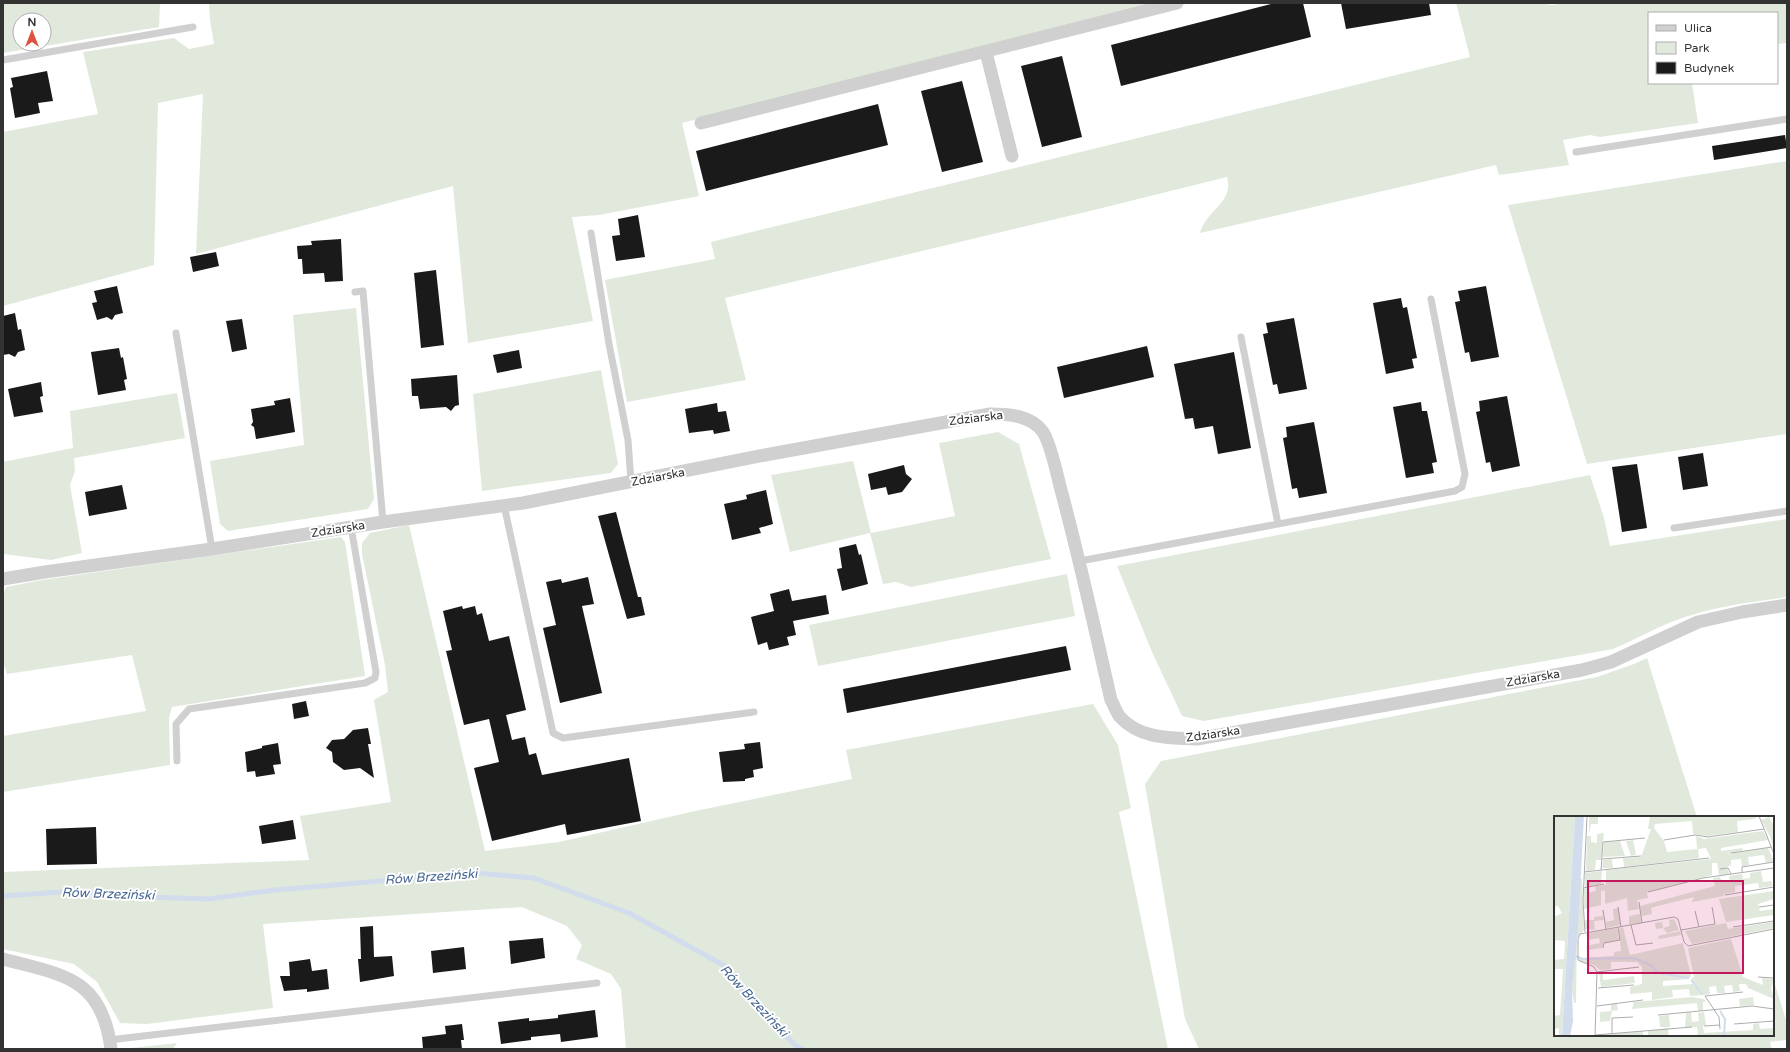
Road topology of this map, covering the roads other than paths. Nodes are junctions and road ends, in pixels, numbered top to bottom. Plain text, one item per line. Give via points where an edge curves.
1 (1177, 3) edge
2 (193, 27) dead end
3 (986, 52) junction
4 (3, 60) edge
5 (1787, 120) edge
6 (701, 123) dead end
7 (1576, 152) dead end
8 (1012, 156) dead end
9 (591, 233) dead end
10 (355, 292) dead end
11 (1431, 299) dead end
12 (176, 333) dead end
13 (1241, 337) dead end
14 (631, 482) junction
15 (504, 505) junction
16 (1787, 511) edge
17 (383, 522) junction
18 (1278, 524) junction
19 (351, 527) junction
20 (1674, 528) dead end
21 (212, 549) junction
22 (1080, 561) junction
23 (3, 579) edge
24 (1787, 605) edge
25 (754, 712) dead end
26 (177, 761) dead end
27 (3, 959) edge
28 (597, 983) dead end
29 (110, 1044) edge

1 - 3 street
2 - 4 lane
3 - 6 street
3 - 8 street
5 - 7 lane
9 - 14 lane via 628,440
10 - 17 lane via 363,291
11 - 18 lane via 1465,474 1462,487 1455,491
12 - 21 lane
13 - 18 lane
14 - 15 street, Zdziarska
14 - 22 street, Zdziarska via 975,416 1011,414 1032,422 1043,432
15 - 17 street, Zdziarska
15 - 25 lane via 553,733 563,738
16 - 20 lane
17 - 19 street, Zdziarska
18 - 22 lane
19 - 21 street, Zdziarska
19 - 26 lane via 375,678 365,683 189,709 176,724
21 - 23 street, Zdziarska
22 - 24 street, Zdziarska via 1111,700 1120,717 1141,732 1175,738 1197,739 1582,670 1611,662 1698,622
27 - 29 street via 62,974 83,987 101,1008
28 - 29 lane

